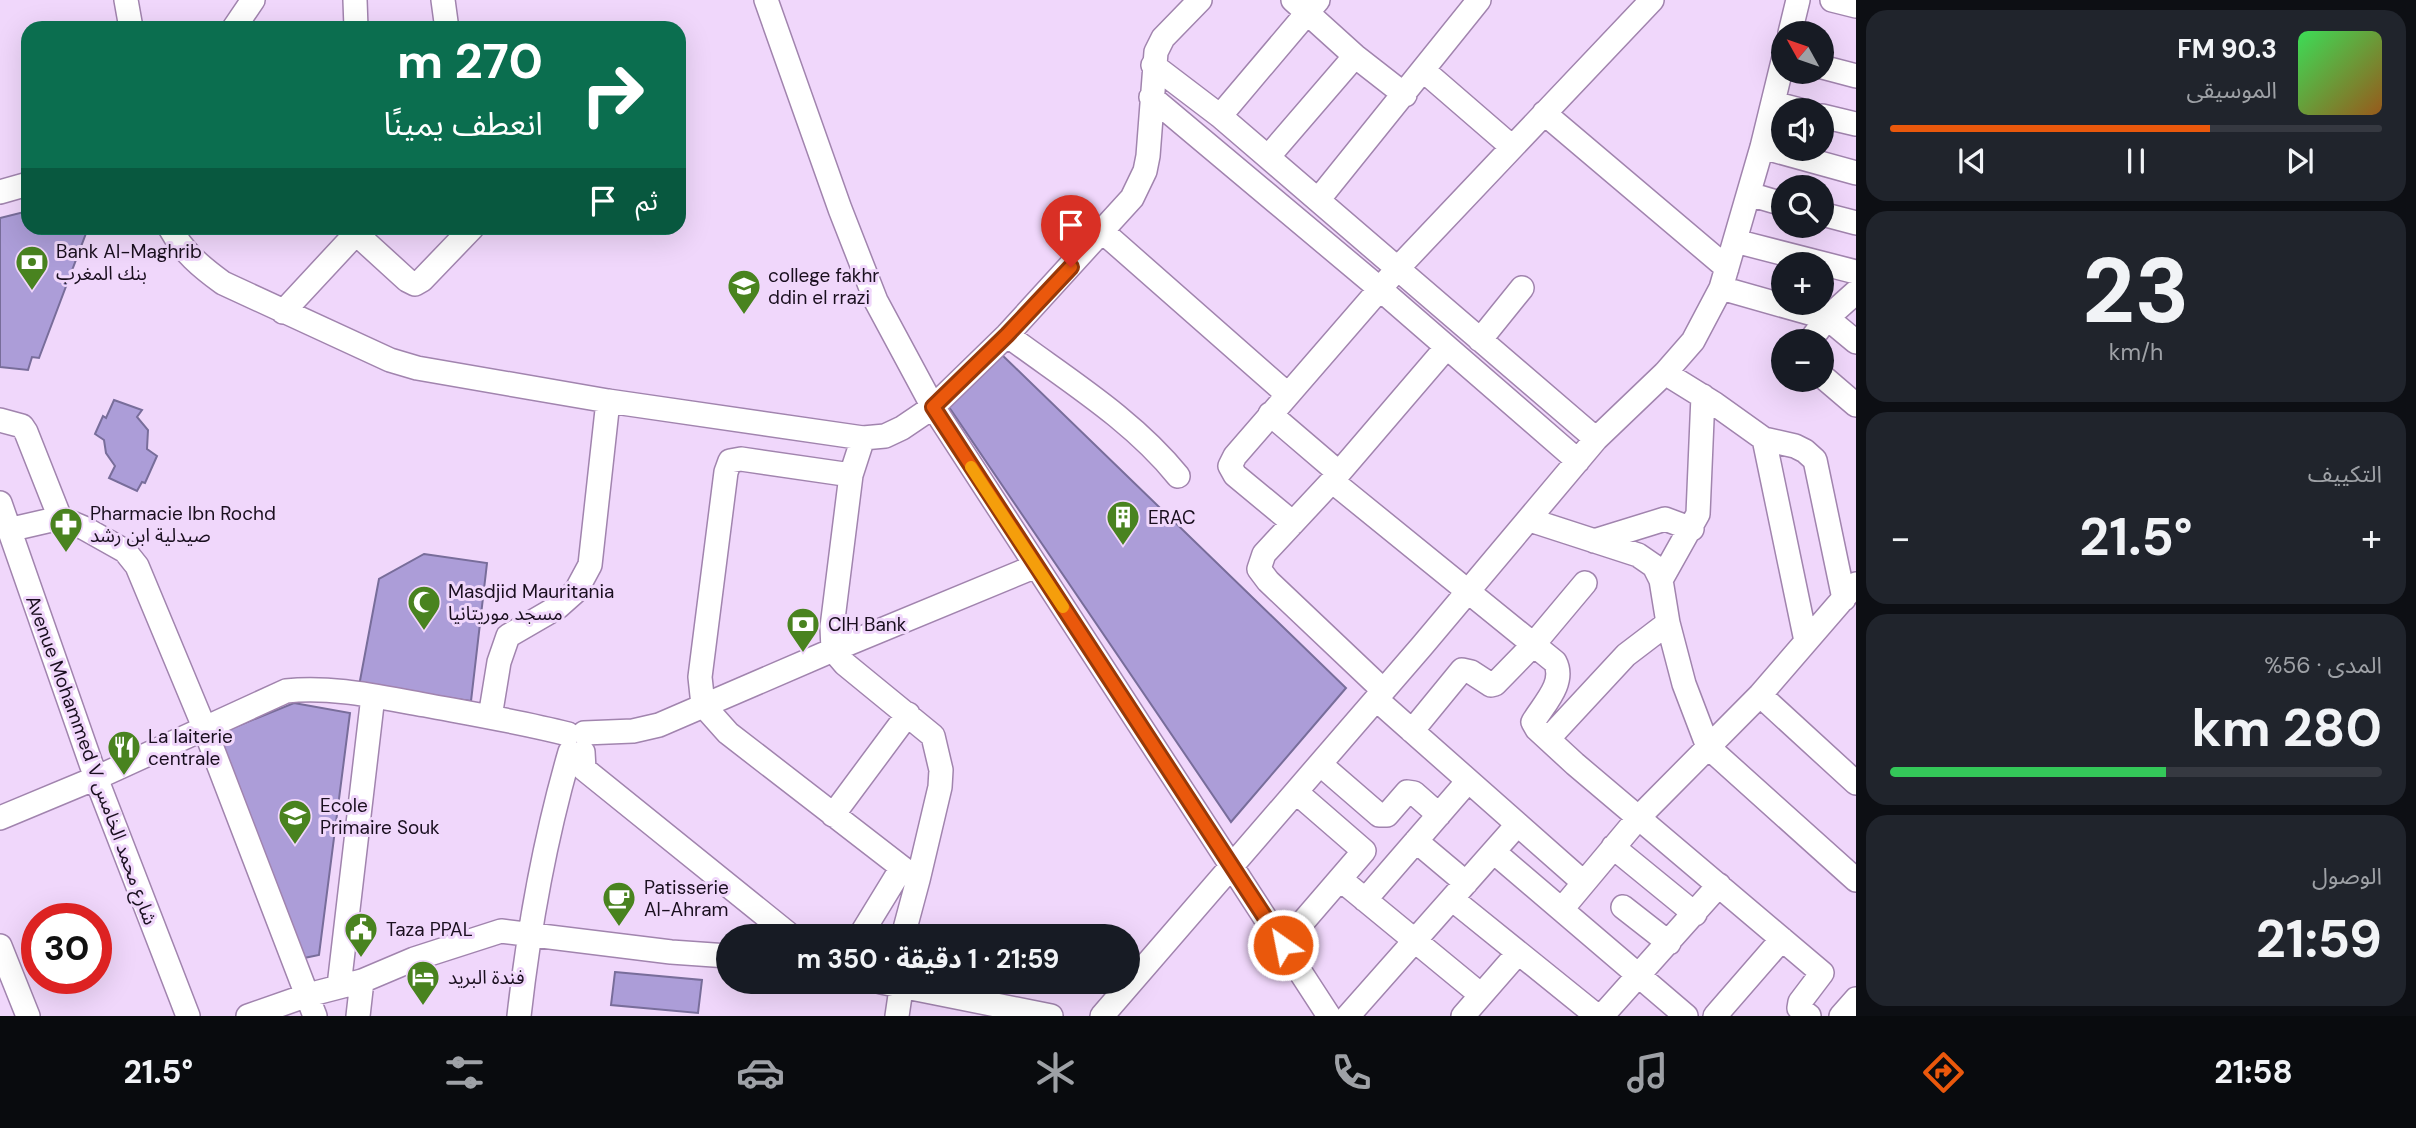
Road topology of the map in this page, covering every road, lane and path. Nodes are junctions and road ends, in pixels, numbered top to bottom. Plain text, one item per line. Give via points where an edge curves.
1 (126, 0) edge
2 (253, 0) edge
3 (355, 0) edge
4 (443, 0) edge
5 (766, 0) edge
6 (1200, 0) edge
7 (1479, 0) edge
8 (1652, 0) edge
9 (1798, 0) edge
10 (1832, 0) edge
11 (1306, 4) edge
12 (1856, 6) edge
13 (130, 21) edge
14 (239, 21) edge
15 (356, 21) edge
16 (444, 21) edge
17 (1793, 21) edge
18 (1355, 56) junction
19 (1153, 65) junction
20 (1423, 70) junction
21 (1834, 70) edge
22 (1856, 76) edge
23 (1405, 95) junction
24 (1151, 97) junction
25 (1771, 111) edge
26 (1544, 113) junction
27 (1220, 116) junction
28 (1834, 119) edge
29 (1856, 124) edge
30 (1512, 147) junction
31 (1762, 147) junction
32 (1268, 157) junction
33 (1856, 173) edge
34 (21, 186) edge
35 (0, 192) edge
36 (1749, 194) junction
37 (1318, 200) junction
38 (1771, 200) edge
39 (1834, 217) edge
40 (1856, 223) edge
41 (1103, 232) junction
42 (174, 235) edge
43 (350, 235) edge
44 (361, 235) edge
45 (465, 235) edge
46 (1735, 242) junction
47 (1398, 268) junction
48 (1856, 272) edge
49 (1724, 278) junction
50 (1522, 288) dead end
51 (1380, 289) junction
52 (1856, 292) edge
53 (283, 312) junction
54 (1827, 318) junction
55 (1819, 329) edge
56 (1007, 335) junction
57 (1480, 340) junction
58 (1856, 342) edge
59 (1446, 348) junction
60 (1665, 373) junction
61 (1834, 386) edge
62 (1287, 394) junction
63 (1703, 396) junction
64 (608, 401) junction
65 (1856, 405) edge
66 (933, 407) junction
67 (1270, 414) junction
68 (0, 420) edge
69 (863, 438) junction
70 (1596, 439) junction
71 (1764, 439) junction
72 (1578, 461) junction
73 (851, 475) junction
74 (1178, 476) dead end
75 (1336, 477) junction
76 (0, 503) edge
77 (60, 518) junction
78 (1530, 520) junction
79 (1293, 523) junction
80 (1692, 529) junction
81 (8, 530) junction
82 (1594, 541) junction
83 (1036, 566) junction
84 (1661, 580) junction
85 (1585, 583) dead end
86 (1468, 592) junction
87 (1850, 592) edge
88 (1668, 623) junction
89 (1806, 640) junction
90 (1533, 645) junction
91 (833, 650) junction
92 (1379, 695) junction
93 (1760, 695) junction
94 (373, 696) junction
95 (703, 705) junction
96 (908, 714) junction
97 (490, 717) junction
98 (204, 727) junction
99 (1412, 731) junction
100 (1548, 739) junction
101 (576, 743) junction
102 (1708, 747) junction
103 (1320, 764) junction
104 (96, 778) junction
105 (1468, 781) junction
106 (1856, 783) edge
107 (1296, 792) junction
108 (833, 815) junction
109 (1439, 815) junction
110 (1639, 817) junction
111 (0, 818) edge
112 (1517, 825) junction
113 (1416, 841) junction
114 (1613, 847) junction
115 (1364, 851) junction
116 (1494, 852) junction
117 (1232, 865) junction
118 (1390, 872) junction
119 (910, 875) junction
120 (1340, 878) junction
121 (1856, 880) edge
122 (1583, 883) junction
123 (1719, 885) junction
124 (1459, 891) junction
125 (1365, 900) junction
126 (1562, 908) junction
127 (1623, 908) dead end
128 (1695, 914) junction
129 (776, 924) edge
130 (870, 924) edge
131 (904, 924) edge
132 (529, 933) junction
133 (1414, 939) junction
134 (1782, 939) junction
135 (1669, 943) junction
136 (1283, 945) junction
137 (0, 946) edge
138 (1518, 953) junction
139 (716, 955) edge
140 (1639, 976) junction
141 (362, 981) junction
142 (338, 986) junction
143 (896, 994) edge
144 (947, 994) edge
145 (1481, 995) junction
146 (1856, 999) edge
147 (312, 1005) edge
148 (28, 1016) edge
149 (188, 1016) edge
150 (248, 1016) edge
151 (358, 1016) edge
152 (519, 1016) edge
153 (897, 1016) edge
154 (1051, 1016) edge
155 (1102, 1016) edge
156 (1329, 1016) edge
157 (1348, 1016) edge
158 (1463, 1016) edge
159 (1599, 1016) edge
160 (1686, 1016) edge
161 (1715, 1016) edge
162 (1809, 1016) edge
163 (1841, 1016) edge

1 - 13 street
2 - 14 street
3 - 15 street
4 - 16 street
5 - 66 street via 876,301
6 - 19 street via 1163,38
7 - 20 street
8 - 26 street
9 - 17 street
10 - 12 street
11 - 18 street
11 - 27 street
18 - 23 street
18 - 32 street
19 - 24 street
19 - 27 street
20 - 23 street
20 - 30 street
21 - 22 street
23 - 37 street
24 - 41 street via 1145,171 1132,198
24 - 51 street
25 - 31 street
26 - 30 street
26 - 49 street
27 - 32 street
28 - 29 street
30 - 47 street
31 - 33 street
31 - 36 street
32 - 37 street
34 - 35 street
36 - 38 street
36 - 46 street
37 - 47 street
39 - 40 street
41 - 56 street
41 - 62 street
42 - 53 street via 200,266 223,283
43 - 53 street
44 - 45 street via 415,284
46 - 48 street
46 - 49 street
47 - 51 street
47 - 57 street
49 - 54 street
49 - 60 street via 1693,341
50 - 57 street
51 - 59 street
51 - 62 street
52 - 54 street
53 - 64 street via 417,368
54 - 55 street
54 - 58 street
56 - 66 street
56 - 74 street via 1127,424
57 - 70 street
59 - 72 street
59 - 75 street
60 - 63 street
60 - 70 street
61 - 65 street
62 - 67 street
63 - 71 street
63 - 80 street via 1699,503
64 - 69 street
64 - 97 street via 590,565 576,591 558,607 508,636
66 - 69 street via 902,429
66 - 83 street
67 - 75 street
67 - 79 street via 1230,466
68 - 77 street via 22,426 26,432
69 - 73 street
70 - 72 street
71 - 87 street via 1795,446 1815,460
71 - 89 street
72 - 78 street
73 - 91 street
73 - 95 street via 730,461 706,615 700,677
75 - 79 street
75 - 86 street
76 - 81 street, Avenue Mohammed V شارع محمد الخامس
77 - 81 street
77 - 98 street via 125,551 137,566
78 - 82 street
78 - 86 street
79 - 92 street via 1264,554 1259,569
80 - 82 street via 1659,520
80 - 84 street
81 - 104 street, Avenue Mohammed V شارع محمد الخامس
82 - 84 street via 1638,555 1654,566
83 - 91 street
83 - 117 street
84 - 88 street
85 - 90 street
86 - 90 street
86 - 92 street
87 - 89 street
88 - 100 street via 1616,664
88 - 102 street
89 - 93 street
90 - 99 street via 1493,685 1462,670
90 - 100 street via 1558,667 1550,697 1534,722
91 - 95 street
91 - 96 street
92 - 99 street
92 - 103 street
93 - 102 street
93 - 106 street
94 - 97 street
94 - 98 street via 314,688 286,691
94 - 142 street
95 - 101 street via 659,725
95 - 108 street via 728,733
96 - 108 street
96 - 119 street via 933,736 941,770 933,821
97 - 101 street
98 - 104 street
98 - 147 street
99 - 105 street
100 - 110 street
101 - 129 street via 584,769
101 - 132 street via 558,792
102 - 110 street
102 - 121 street
103 - 107 street
103 - 109 street via 1381,816 1407,792
104 - 111 street
104 - 149 street, Avenue Mohammed V شارع محمد الخامس
105 - 109 street
105 - 112 street
107 - 115 street
107 - 117 street
108 - 119 street
109 - 113 street
110 - 114 street
110 - 123 street
112 - 116 street
112 - 122 street
113 - 118 street
113 - 124 street
114 - 122 street
114 - 128 street
115 - 118 street
115 - 120 street
116 - 124 street
116 - 126 street
117 - 136 street
117 - 155 street
118 - 125 street
119 - 130 street
119 - 131 street
120 - 125 street
120 - 136 street
122 - 126 street
123 - 128 street
123 - 134 street
124 - 133 street
124 - 138 street
125 - 133 street
126 - 140 street
127 - 135 street
128 - 135 street
132 - 139 street
132 - 141 street via 501,931 473,939
132 - 152 street
133 - 145 street
133 - 157 street
134 - 161 street
134 - 162 street via 1822,973 1800,1002 1799,1008
135 - 140 street
136 - 156 street
137 - 148 street
138 - 145 street
138 - 159 street
140 - 159 street
140 - 160 street
141 - 142 street
141 - 151 street
142 - 147 street
143 - 153 street
144 - 154 street
145 - 158 street
146 - 163 street
147 - 150 street

